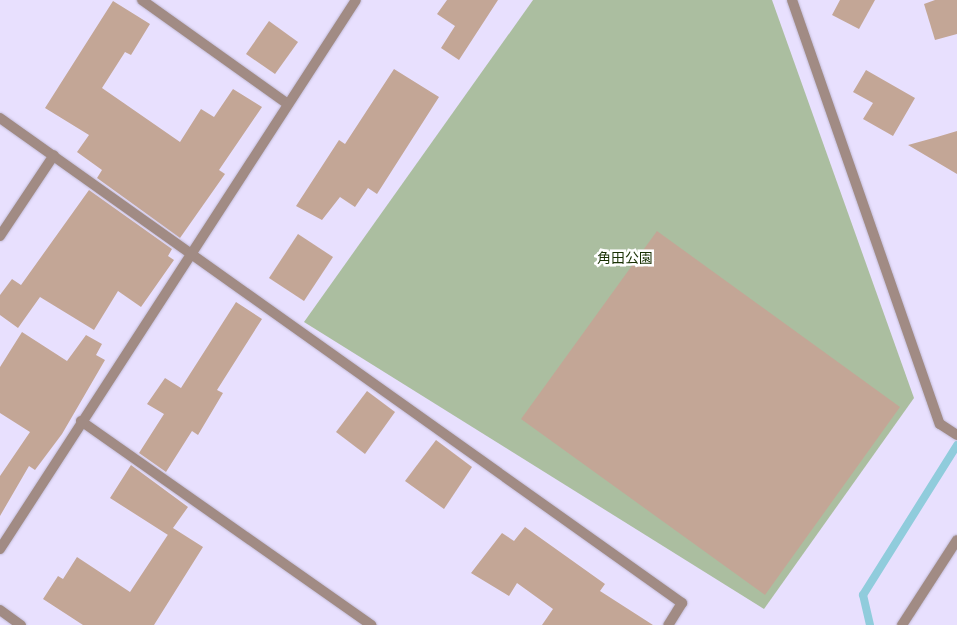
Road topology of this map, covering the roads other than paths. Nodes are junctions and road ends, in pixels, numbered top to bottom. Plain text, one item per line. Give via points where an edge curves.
1 (142, 0) edge
2 (356, 0) edge
3 (792, 0) edge
4 (288, 104) junction
5 (0, 118) edge
6 (54, 155) junction
7 (0, 236) edge
8 (188, 254) junction
9 (81, 421) junction
10 (953, 433) edge
11 (957, 540) edge
12 (0, 549) edge
13 (0, 610) edge
14 (21, 625) edge
15 (372, 625) edge
16 (668, 625) edge
17 (902, 625) edge

1 - 4 street
2 - 4 street
3 - 10 street via 940,424
4 - 8 street
5 - 6 street
6 - 7 street
6 - 8 street
8 - 9 street
8 - 16 street via 682,603
9 - 12 street
9 - 15 street
11 - 17 street
13 - 14 street

